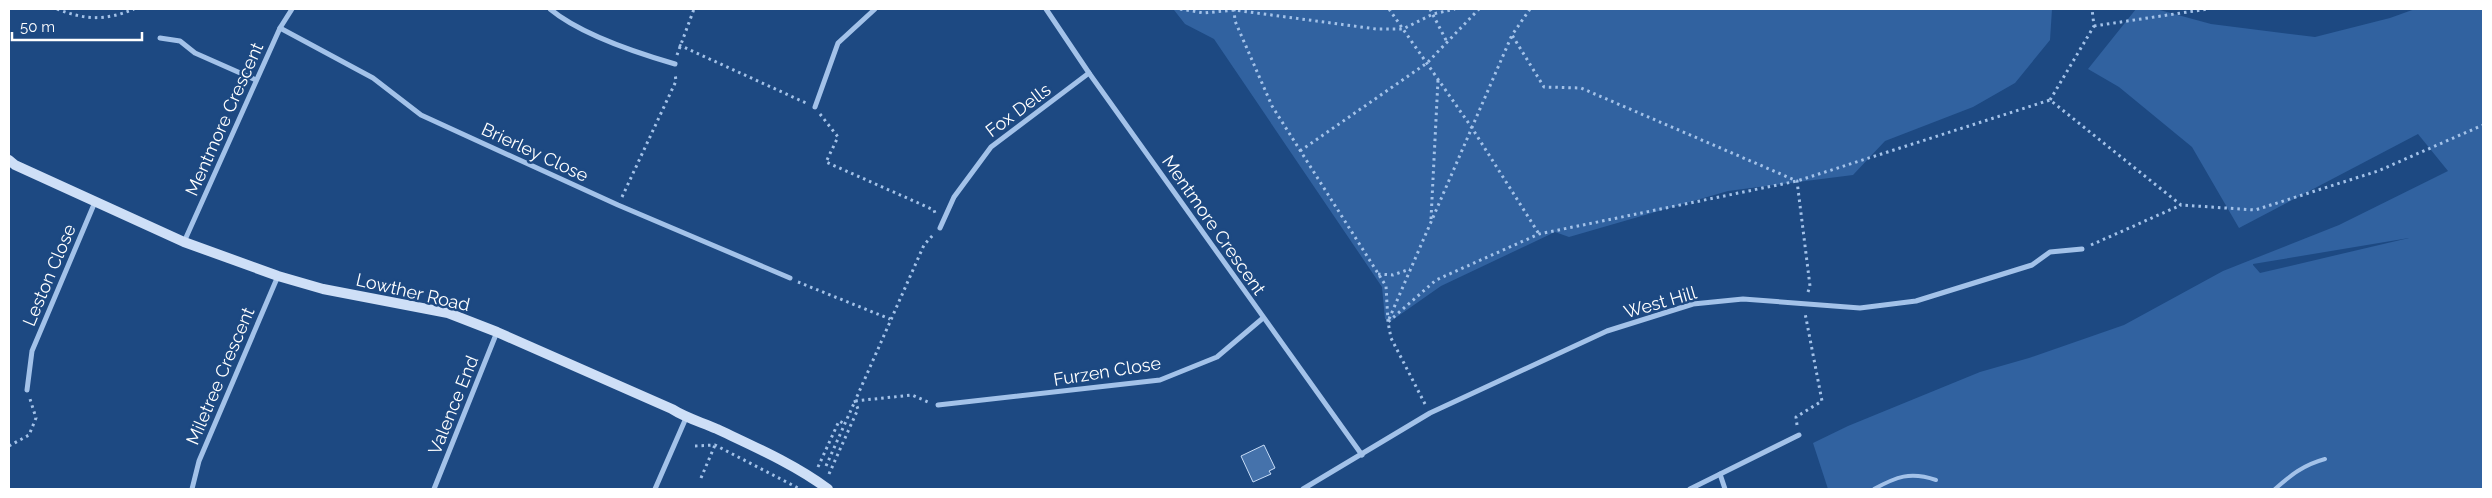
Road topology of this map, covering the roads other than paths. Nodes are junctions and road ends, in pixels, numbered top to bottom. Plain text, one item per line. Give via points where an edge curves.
1 (292, 9) edge
2 (550, 9) edge
3 (875, 9) edge
4 (1046, 9) edge
5 (280, 28) junction
6 (160, 38) dead end
7 (674, 64) road end
8 (1089, 74) junction
9 (256, 80) junction
10 (815, 107) road end
11 (9, 160) edge
12 (95, 202) junction
13 (940, 228) road end
14 (184, 242) junction
15 (2082, 249) road end
16 (278, 276) junction
17 (790, 278) road end
18 (1264, 318) junction
19 (497, 332) junction
20 (27, 390) road end
21 (938, 406) road end
22 (686, 418) junction
23 (1799, 435) road end
24 (1362, 455) junction
25 (2325, 459) dead end
26 (1720, 474) junction
27 (1936, 480) dead end
28 (192, 489) edge
29 (434, 489) edge
30 (655, 489) edge
31 (828, 489) edge
32 (1303, 489) edge
33 (1690, 489) edge
34 (1725, 489) edge
35 (1874, 489) edge
36 (2274, 489) edge

1 - 5 street, Mentmore Crescent
2 - 7 street via 571,23 641,54
3 - 10 street via 838,43
4 - 8 street, Mentmore Crescent
5 - 9 street, Mentmore Crescent
5 - 17 street, Brierley Close via 373,78 421,115 618,205
6 - 9 street via 180,41 195,53
8 - 13 street, Fox Dells via 991,147 954,197
8 - 18 street, Mentmore Crescent
9 - 14 street, Mentmore Crescent
11 - 12 street, Lowther Road
12 - 14 street, Lowther Road
12 - 20 street, Leston Close via 32,350
14 - 16 street, Lowther Road
15 - 24 street, West Hill via 2050,252 2032,265 1916,301 1860,308 1743,299 1694,304 1607,331 1430,413
16 - 19 street, Lowther Road via 323,289 448,313
16 - 28 street, Miletree Crescent via 198,461
18 - 21 street, Furzen Close via 1217,356 1160,380
18 - 24 street, Mentmore Crescent
19 - 22 street, Lowther Road via 672,408
19 - 29 street, Valence End
22 - 30 street
22 - 31 street, Lowther Road via 803,471
23 - 26 street
24 - 32 street, West Hill
25 - 36 lane via 2294,471
26 - 33 street
26 - 34 street
27 - 35 lane via 1909,476 1892,479

